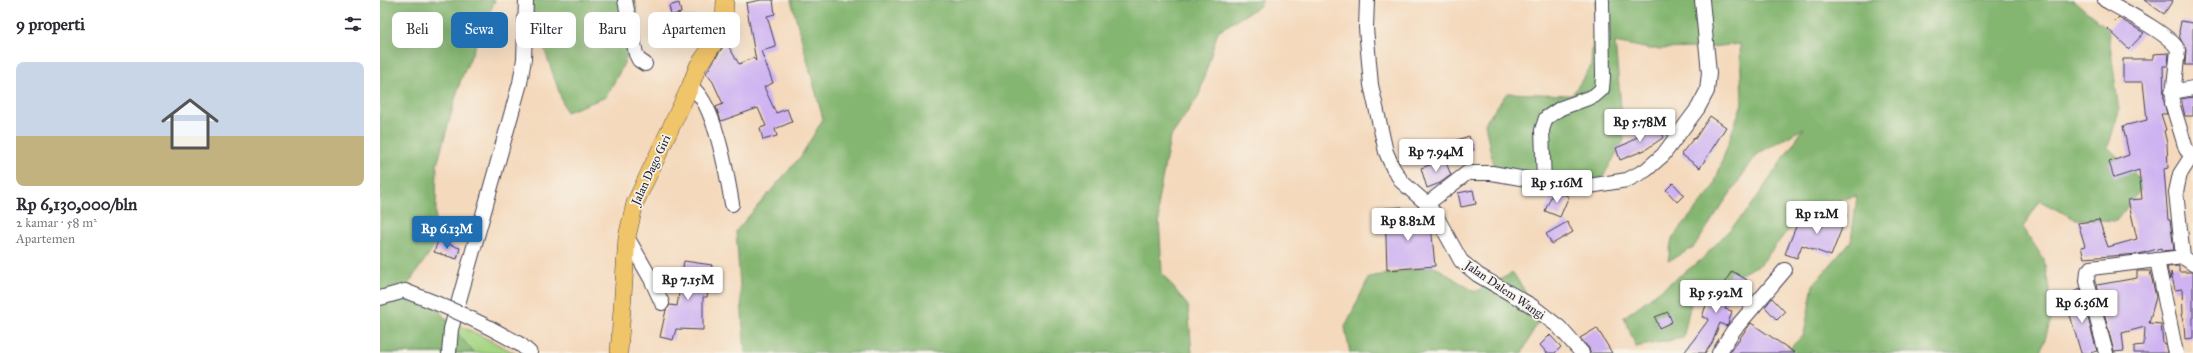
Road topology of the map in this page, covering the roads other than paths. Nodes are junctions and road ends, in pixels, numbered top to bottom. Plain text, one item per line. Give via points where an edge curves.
1 (526, 0) edge
2 (625, 0) edge
3 (725, 0) edge
4 (1367, 0) edge
5 (1602, 0) edge
6 (1702, 0) edge
7 (2105, 0) edge
8 (645, 64) dead end
9 (690, 87) junction
10 (2193, 88) edge
11 (2172, 92) junction
12 (2192, 157) edge
13 (1544, 182) junction
14 (732, 204) dead end
15 (1428, 204) junction
16 (627, 237) junction
17 (2157, 260) junction
18 (2188, 261) edge
19 (1785, 270) dead end
20 (380, 298) edge
21 (662, 303) dead end
22 (526, 349) edge
23 (449, 353) edge
24 (619, 353) edge
25 (1582, 353) edge
26 (1719, 353) edge
27 (2106, 353) edge
28 (2176, 353) edge

1 - 23 street via 524,59 520,84 451,329
2 - 8 street via 636,54
3 - 9 main road, Jalan Dago Giri via 724,23 715,42 698,66
4 - 15 street, Jalan Dalem Wangi via 1366,28 1371,85 1386,152 1402,182
5 - 13 street via 1602,89 1594,96 1561,108 1546,118 1542,130
6 - 13 street via 1709,73 1708,91 1663,155 1646,170 1627,180 1589,186
7 - 11 street via 2158,31 2177,46
9 - 14 street via 695,89 703,100 712,119
9 - 16 main road, Jalan Dago Giri via 635,203
10 - 11 street
11 - 12 street via 2174,112 2186,149
12 - 18 street via 2180,174 2176,192
13 - 15 street via 1492,173 1467,173
15 - 25 street, Jalan Dalem Wangi via 1461,261 1478,275 1532,306 1559,327
16 - 21 street
16 - 24 main road, Jalan Dago Giri
17 - 18 street
17 - 27 street via 2091,268 2088,271 2087,281
17 - 28 street
19 - 26 street via 1733,331
20 - 22 street, bridge via 405,291 489,326

